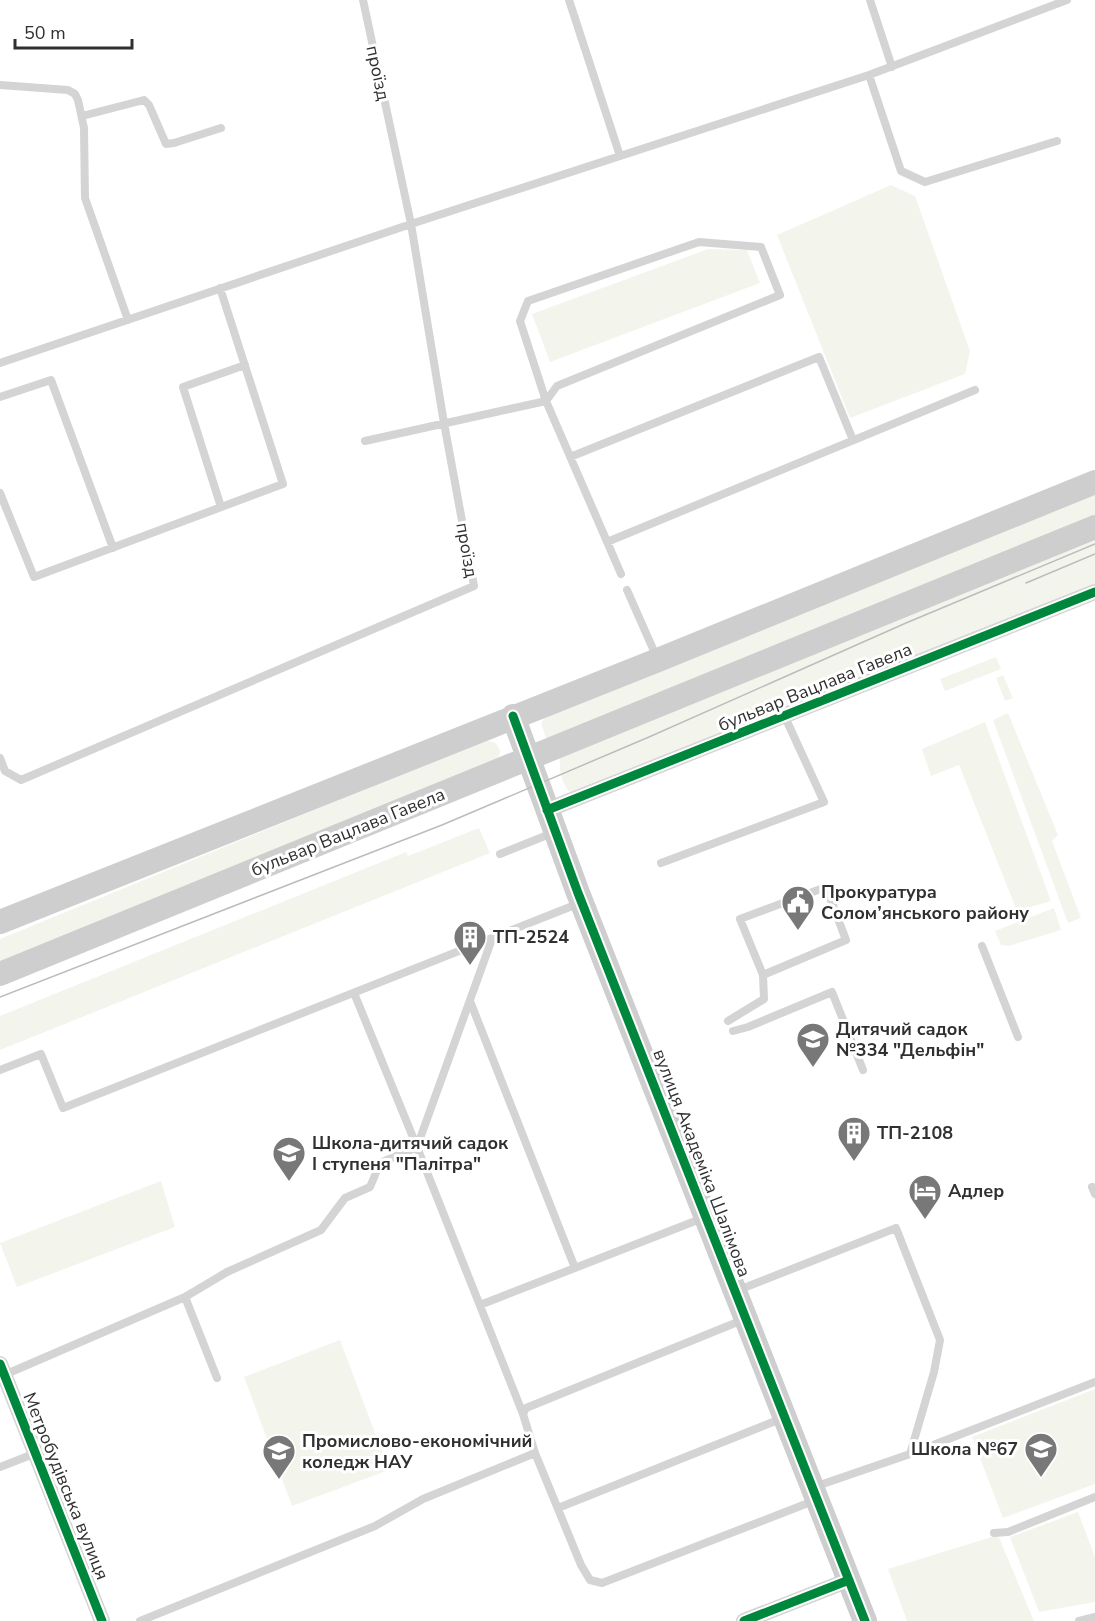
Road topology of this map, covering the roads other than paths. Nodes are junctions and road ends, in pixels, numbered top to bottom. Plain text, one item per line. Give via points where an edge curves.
1 (363, 0) edge
2 (568, 0) edge
3 (870, 0) edge
4 (1067, 0) edge
5 (892, 67) junction
6 (869, 75) junction
7 (0, 85) edge
8 (82, 116) junction
9 (221, 128) dead end
10 (1057, 141) dead end
11 (620, 156) junction
12 (411, 224) junction
13 (220, 288) junction
14 (128, 320) junction
15 (0, 363) edge
16 (245, 365) junction
17 (975, 390) dead end
18 (0, 397) edge
19 (546, 401) junction
20 (444, 423) junction
21 (853, 440) junction
22 (365, 441) dead end
23 (570, 457) junction
24 (1095, 482) edge
25 (0, 494) edge
26 (221, 507) junction
27 (1095, 526) edge
28 (607, 542) junction
29 (113, 548) junction
30 (621, 574) dead end
31 (627, 590) dead end
32 (1095, 592) edge
33 (658, 660) junction
34 (513, 716) junction
35 (785, 717) junction
36 (0, 758) edge
37 (528, 759) junction
38 (551, 821) junction
39 (500, 854) dead end
40 (662, 863) dead end
41 (582, 902) junction
42 (0, 922) edge
43 (492, 939) junction
44 (982, 946) dead end
45 (0, 974) edge
46 (763, 975) junction
47 (354, 993) junction
48 (470, 1001) junction
49 (729, 1021) dead end
50 (733, 1031) dead end
51 (1018, 1037) dead end
52 (0, 1070) edge
53 (863, 1070) dead end
54 (417, 1147) junction
55 (705, 1217) junction
56 (575, 1268) junction
57 (735, 1291) junction
58 (185, 1297) junction
59 (480, 1305) junction
60 (746, 1319) junction
61 (2, 1370) edge
62 (217, 1378) dead end
63 (1095, 1382) edge
64 (522, 1414) junction
65 (784, 1417) junction
66 (536, 1453) junction
67 (36, 1454) junction
68 (910, 1454) junction
69 (0, 1467) edge
70 (814, 1494) junction
71 (1095, 1497) edge
72 (558, 1508) junction
73 (994, 1533) dead end
74 (849, 1580) junction
75 (1095, 1617) edge
76 (102, 1621) edge
77 (140, 1621) edge
78 (744, 1621) edge
79 (865, 1621) edge
80 (1079, 1621) edge

1 - 12 lane, проїзд
2 - 11 lane
3 - 5 lane
4 - 5 lane
5 - 6 lane
6 - 10 lane via 901,171 924,183
6 - 11 lane
7 - 8 lane via 72,91
8 - 9 lane via 144,100 166,144
8 - 14 lane via 85,198
11 - 12 lane
12 - 13 lane
12 - 20 lane, проїзд
13 - 14 lane
13 - 16 lane
14 - 15 lane
16 - 26 lane via 283,484
16 - 26 lane via 183,387
17 - 21 lane
18 - 29 lane via 51,380
19 - 19 lane via 557,386 780,296 761,247 699,242 528,301 520,321
19 - 20 lane
19 - 23 lane
20 - 22 lane
20 - 36 lane, проїзд via 474,586 21,780 5,771
21 - 23 lane via 819,357
21 - 28 lane
23 - 28 lane
24 - 33 main road
25 - 29 lane via 34,577
26 - 29 lane
27 - 37 main road, бульвар Вацлава Гавела
28 - 30 lane
31 - 33 lane
32 - 35 street, бульвар Вацлава Гавела
33 - 34 main road
34 - 37 main road, вулиця Академіка Шалімова
34 - 42 main road
35 - 38 street, бульвар Вацлава Гавела
35 - 40 lane via 824,802
37 - 38 main road, вулиця Академіка Шалімова
37 - 45 main road, бульвар Вацлава Гавела
38 - 39 lane
38 - 41 main road, вулиця Академіка Шалімова
41 - 43 lane
41 - 55 main road, вулиця Академіка Шалімова
43 - 47 lane
43 - 48 lane
44 - 51 lane
46 - 46 lane via 740,919 826,887 846,940
46 - 49 lane via 764,999
47 - 52 lane via 63,1108 42,1054
47 - 54 lane
48 - 54 lane
48 - 56 lane
50 - 53 lane via 832,992
54 - 58 lane via 380,1163 370,1187 345,1198 321,1230 227,1272
54 - 59 lane
55 - 56 lane
55 - 57 main road, вулиця Академіка Шалімова
56 - 59 lane
57 - 60 main road, вулиця Академіка Шалімова
57 - 68 lane via 896,1228 940,1340
58 - 61 lane
58 - 62 lane
59 - 64 lane
60 - 64 lane via 526,1408
60 - 65 main road, вулиця Академіка Шалімова
61 - 67 street, Метробудівська вулиця
63 - 68 lane
64 - 66 lane
65 - 70 main road, вулиця Академіка Шалімова
65 - 72 lane
66 - 72 lane
66 - 77 lane via 423,1499 375,1526 312,1553
67 - 69 lane
67 - 76 street, Метробудівська вулиця
68 - 70 lane
70 - 72 lane via 602,1583 590,1580
70 - 74 main road, вулиця Академіка Шалімова
71 - 73 lane via 1008,1532
74 - 78 street
74 - 79 main road, вулиця Академіка Шалімова
75 - 80 lane

